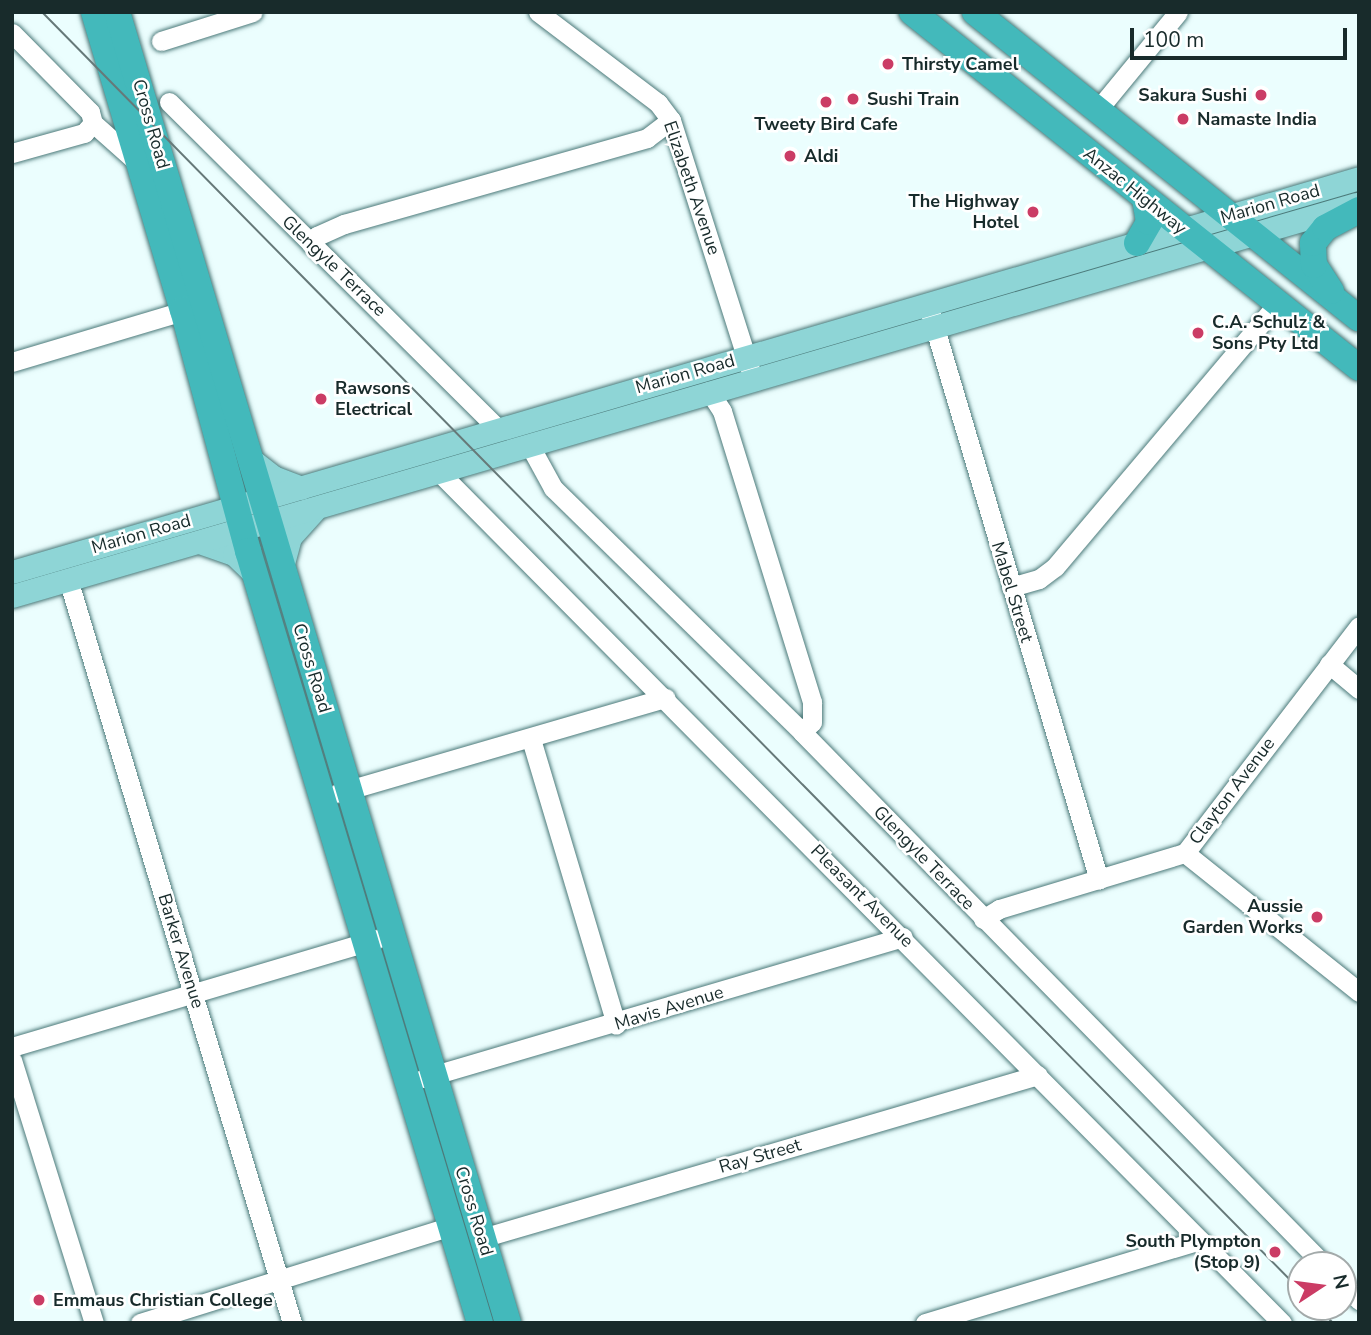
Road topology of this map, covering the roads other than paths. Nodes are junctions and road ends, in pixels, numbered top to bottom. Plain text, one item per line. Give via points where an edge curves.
1 (94, 12) edge
2 (117, 12) edge
3 (253, 12) edge
4 (538, 12) edge
5 (912, 12) edge
6 (1178, 12) edge
7 (978, 15) edge
8 (12, 33) edge
9 (161, 41) dead end
10 (961, 52) junction
11 (169, 102) dead end
12 (1096, 111) junction
13 (671, 120) junction
14 (93, 123) junction
15 (12, 153) edge
16 (140, 165) junction
17 (1359, 178) edge
18 (1145, 200) junction
19 (1359, 203) edge
20 (1359, 210) edge
21 (1229, 216) junction
22 (1183, 230) junction
23 (1252, 234) junction
24 (1137, 243) junction
25 (311, 244) junction
26 (1205, 247) junction
27 (1337, 300) junction
28 (1277, 304) junction
29 (193, 307) junction
30 (931, 315) junction
31 (1359, 318) edge
32 (12, 362) edge
33 (749, 367) junction
34 (1359, 368) edge
35 (709, 391) junction
36 (499, 430) junction
37 (530, 446) junction
38 (249, 458) junction
39 (222, 461) junction
40 (439, 471) junction
41 (301, 488) junction
42 (316, 508) junction
43 (265, 511) junction
44 (201, 517) junction
45 (238, 518) junction
46 (199, 542) junction
47 (282, 567) junction
48 (12, 572) edge
49 (255, 574) junction
50 (68, 579) junction
51 (1011, 587) junction
52 (12, 596) edge
53 (1359, 626) edge
54 (1329, 664) junction
55 (1359, 689) edge
56 (666, 698) junction
57 (802, 732) junction
58 (531, 739) junction
59 (350, 789) junction
60 (323, 797) junction
61 (1185, 853) junction
62 (1098, 880) junction
63 (983, 919) junction
64 (393, 934) junction
65 (903, 937) junction
66 (368, 941) junction
67 (194, 992) junction
68 (1359, 992) edge
69 (616, 1024) junction
70 (12, 1047) edge
71 (12, 1060) edge
72 (1038, 1075) junction
73 (434, 1076) junction
74 (408, 1082) junction
75 (451, 1226) junction
76 (482, 1238) junction
77 (1200, 1240) junction
78 (1310, 1251) edge
79 (280, 1280) junction
80 (93, 1323) edge
81 (140, 1323) edge
82 (292, 1323) edge
83 (480, 1323) edge
84 (508, 1323) edge
85 (925, 1323) edge
86 (1282, 1323) edge

1 - 16 highway, Cross Road
2 - 29 highway, Cross Road
3 - 9 street
4 - 13 street, Elizabeth Avenue via 659,103
5 - 10 highway, Anzac Highway
6 - 12 street
7 - 10 highway
7 - 12 highway
8 - 14 street via 90,112
10 - 18 highway, Anzac Highway
11 - 25 street, Glengyle Terrace
12 - 21 highway
13 - 25 street via 647,138 344,224 317,236
13 - 33 street, Elizabeth Avenue
14 - 15 street via 84,133
14 - 16 street
16 - 29 highway, Cross Road
17 - 21 main road, Marion Road
18 - 22 highway, Anzac Highway
18 - 24 highway via 1149,222
19 - 23 main road, Marion Road
20 - 27 highway via 1325,228 1314,243 1314,265
21 - 22 main road, Marion Road
21 - 23 highway
22 - 24 main road, Marion Road
22 - 26 highway, Anzac Highway
23 - 26 main road, Marion Road
23 - 27 highway
24 - 30 main road, Marion Road
25 - 36 street, Glengyle Terrace
26 - 28 highway, Anzac Highway
26 - 30 main road, Marion Road
27 - 31 highway
28 - 34 highway, Anzac Highway
28 - 51 street via 1055,567 1039,579
29 - 32 street
29 - 38 highway, Cross Road
29 - 39 highway, Cross Road
30 - 33 main road, Marion Road
30 - 51 street, Mabel Street
33 - 35 main road, Marion Road
33 - 36 main road, Marion Road
35 - 37 main road, Marion Road
35 - 57 street via 722,411 812,702 812,722
36 - 41 main road, Marion Road
37 - 40 main road, Marion Road
37 - 57 street, Glengyle Terrace via 553,488
38 - 41 main road via 273,477
38 - 43 highway, Cross Road
39 - 44 main road via 218,495
39 - 45 highway, Cross Road
40 - 42 main road, Marion Road
40 - 56 street, Pleasant Avenue
41 - 43 main road, Marion Road
42 - 43 main road, Marion Road
42 - 47 main road via 290,537
43 - 45 main road, Marion Road
43 - 47 highway, Cross Road
44 - 45 main road, Marion Road
44 - 48 main road, Marion Road
45 - 46 main road, Marion Road
45 - 49 highway, Cross Road
46 - 49 main road via 234,554
46 - 50 main road, Marion Road
47 - 59 highway, Cross Road
49 - 60 highway, Cross Road
50 - 52 main road, Marion Road
50 - 67 street, Barker Avenue
51 - 62 street, Mabel Street
53 - 54 street, Clayton Avenue
54 - 55 street
54 - 61 street, Clayton Avenue
56 - 58 street
56 - 65 street, Pleasant Avenue
57 - 63 street, Glengyle Terrace
58 - 59 street
58 - 69 street
59 - 60 street
59 - 64 highway, Cross Road
60 - 66 highway, Cross Road
61 - 62 street, Clayton Avenue
61 - 68 street
62 - 63 street, Clayton Avenue via 999,909
63 - 78 street, Glengyle Terrace
64 - 66 street
64 - 73 highway, Cross Road
65 - 69 street, Mavis Avenue
65 - 72 street, Pleasant Avenue
66 - 67 street
66 - 74 highway, Cross Road
67 - 70 street
67 - 79 street, Barker Avenue
69 - 73 street, Mavis Avenue
71 - 80 street
72 - 76 street, Ray Street
72 - 77 street, Pleasant Avenue
73 - 74 street, Mavis Avenue
73 - 76 highway, Cross Road
74 - 75 highway, Cross Road
75 - 79 street
75 - 83 highway, Cross Road
76 - 84 highway, Cross Road
77 - 85 street
77 - 86 street, Pleasant Avenue
79 - 81 street
79 - 82 street, Barker Avenue

